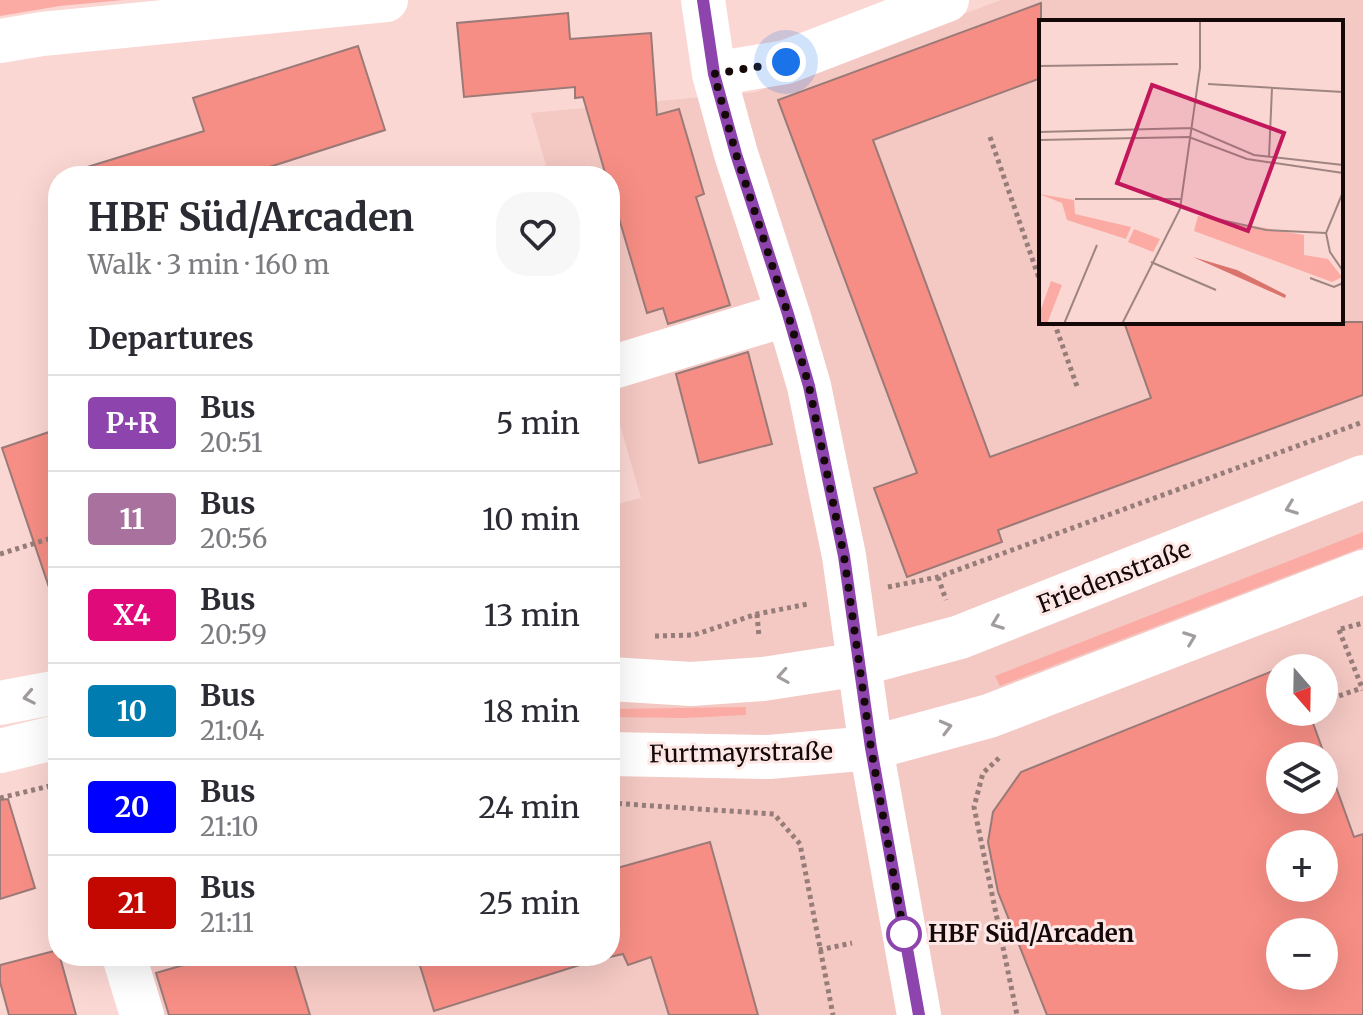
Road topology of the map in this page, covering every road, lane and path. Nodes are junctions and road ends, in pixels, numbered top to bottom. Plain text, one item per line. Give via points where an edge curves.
1 (386, 0) edge
2 (703, 0) edge
3 (947, 0) edge
4 (0, 41) edge
5 (714, 74) junction
6 (990, 137) dead end
7 (1039, 278) edge
8 (788, 314) junction
9 (1055, 324) edge
10 (620, 365) edge
11 (1078, 389) dead end
12 (1363, 422) edge
13 (1363, 477) edge
14 (48, 539) edge
15 (0, 554) edge
16 (1361, 578) edge
17 (901, 584) dead end
18 (757, 614) dead end
19 (1339, 630) dead end
20 (652, 636) dead end
21 (860, 664) junction
22 (620, 680) edge
23 (1363, 689) edge
24 (48, 694) edge
25 (1338, 697) edge
26 (0, 703) edge
27 (48, 741) edge
28 (871, 748) junction
29 (0, 751) edge
30 (620, 754) edge
31 (1000, 756) dead end
32 (48, 786) edge
33 (0, 798) edge
34 (620, 804) edge
35 (852, 943) dead end
36 (819, 950) junction
37 (127, 966) edge
38 (142, 1015) edge
39 (833, 1015) edge
40 (919, 1015) edge
41 (1017, 1015) edge

1 - 4 street
2 - 5 street
3 - 5 street via 786,62
5 - 8 street
6 - 7 path
8 - 10 street
8 - 21 street via 809,386 844,556
9 - 11 path
12 - 17 path via 938,577
13 -> 21 street, Friedenstraße via 960,637
14 - 15 path
28 -> 16 street via 989,716
18 - 20 path via 694,635
19 - 23 path
21 -> 22 street via 691,684
21 - 28 street
23 - 25 path
24 -> 26 street
27 - 29 street
28 - 30 street, Furtmayrstraße via 769,757
28 - 40 street
31 - 41 path via 983,773 974,807
32 - 33 path
34 - 36 path via 774,814 800,844
35 - 36 path
36 - 39 path
37 - 38 street

